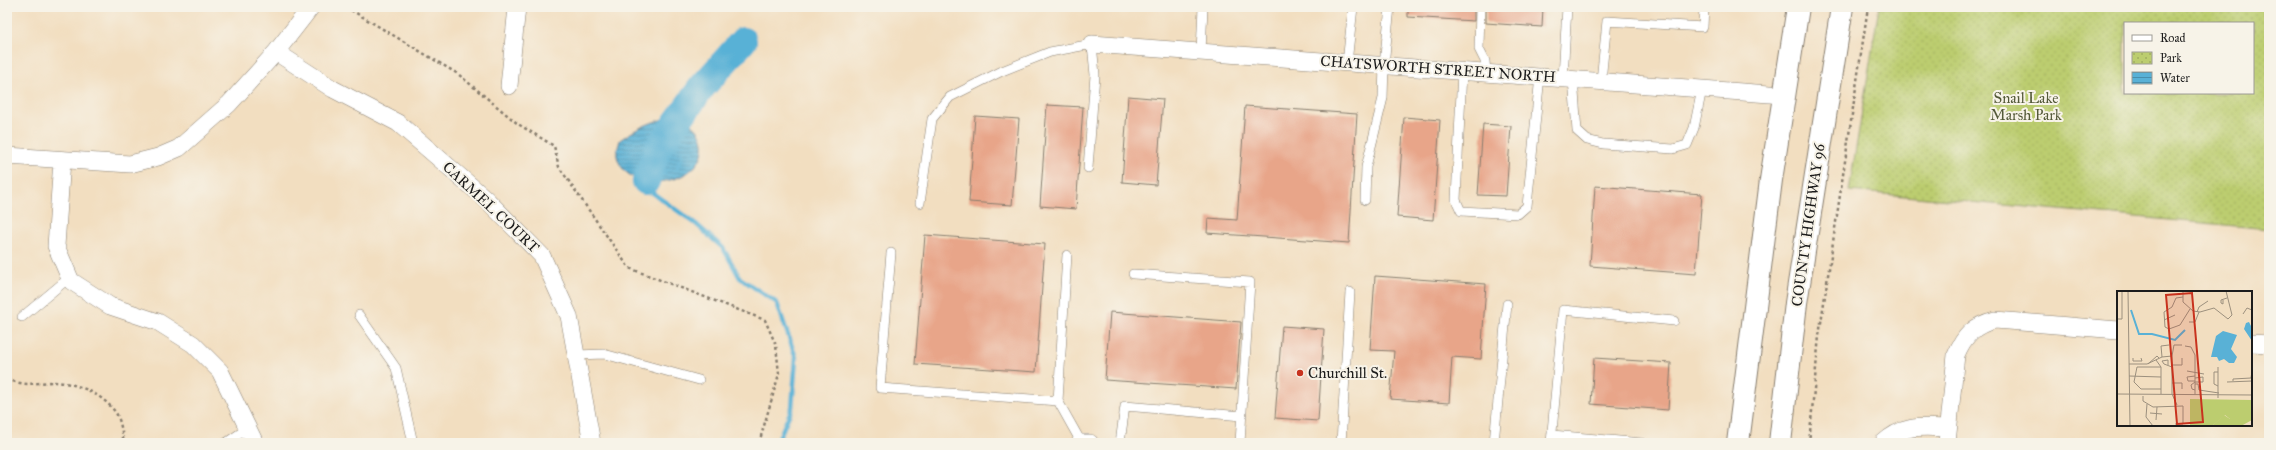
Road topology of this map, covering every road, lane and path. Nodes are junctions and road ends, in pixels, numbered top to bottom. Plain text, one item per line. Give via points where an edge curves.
1 (311, 7) edge
2 (346, 7) edge
3 (517, 7) edge
4 (1203, 7) edge
5 (1353, 7) edge
6 (1390, 7) edge
7 (1480, 7) edge
8 (1567, 7) edge
9 (1704, 7) edge
10 (1798, 7) edge
11 (1842, 7) edge
12 (1868, 7) edge
13 (1092, 44) junction
14 (276, 52) junction
15 (1201, 52) junction
16 (1347, 63) junction
17 (1384, 65) junction
18 (1462, 71) junction
19 (1486, 73) junction
20 (1540, 76) junction
21 (1568, 79) junction
22 (1601, 81) junction
23 (509, 86) dead end
24 (1702, 89) junction
25 (1783, 95) junction
26 (7, 156) edge
27 (62, 160) junction
28 (1088, 168) dead end
29 (1365, 200) dead end
30 (920, 203) dead end
31 (891, 253) dead end
32 (1067, 255) dead end
33 (1133, 274) dead end
34 (70, 277) junction
35 (1350, 292) dead end
36 (1507, 304) dead end
37 (359, 315) dead end
38 (22, 317) dead end
39 (1674, 320) dead end
40 (2117, 330) edge
41 (2252, 343) edge
42 (2269, 344) edge
43 (576, 355) junction
44 (7, 379) edge
45 (699, 380) dead end
46 (1058, 401) junction
47 (1242, 416) junction
48 (252, 436) edge
49 (1947, 436) edge
50 (1551, 439) edge
51 (124, 443) edge
52 (226, 443) edge
53 (413, 443) edge
54 (592, 443) edge
55 (759, 443) edge
56 (1084, 443) edge
57 (1120, 443) edge
58 (1240, 443) edge
59 (1341, 443) edge
60 (1494, 443) edge
61 (1642, 443) edge
62 (1738, 443) edge
63 (1780, 443) edge
64 (1809, 443) edge
65 (1884, 443) edge

1 - 14 street
2 - 55 path via 458,74 518,124 554,146 560,167 629,268 765,320 776,346 778,374
3 - 23 street
4 - 15 lane
5 - 16 lane
6 - 17 lane
7 - 19 lane via 1479,49 1486,61
8 - 21 lane
9 - 22 lane via 1703,26 1607,21
10 - 25 main road
11 - 63 main road, COUNTY HIGHWAY 96 via 1796,303
12 - 64 path via 1819,336
13 - 15 street, CHATSWORTH STREET NORTH
13 - 28 lane via 1095,75
13 - 30 lane via 1050,52 1002,71 950,97 932,119
14 - 27 street via 229,104 179,148 158,157 130,164
14 - 43 street, CARMEL COURT via 333,89 398,123 486,199 542,256 569,316
15 - 16 street, CHATSWORTH STREET NORTH
16 - 17 street, CHATSWORTH STREET NORTH
17 - 18 street, CHATSWORTH STREET NORTH
17 - 29 lane via 1383,98 1366,167
18 - 19 street, CHATSWORTH STREET NORTH
18 - 20 lane via 1456,200 1462,211 1518,214 1528,206
19 - 20 street, CHATSWORTH STREET NORTH
20 - 21 street, CHATSWORTH STREET NORTH
21 - 22 street, CHATSWORTH STREET NORTH
21 - 24 lane via 1576,131 1587,140 1603,144 1673,148 1687,145 1694,128
22 - 24 street, CHATSWORTH STREET NORTH
24 - 25 street, CHATSWORTH STREET NORTH
25 - 62 main road
26 - 27 street
27 - 34 street via 56,246
31 - 46 lane via 880,388
32 - 46 lane
33 - 47 lane via 1250,282
34 - 38 lane
34 - 48 street via 71,281 110,306 158,322 193,344 220,371
35 - 59 lane
36 - 60 lane
37 - 53 lane via 396,368
39 - 50 lane via 1563,310
40 - 49 street via 1995,320 1971,330 1962,341 1956,355
41 - 42 street
43 - 45 lane via 604,354
43 - 54 street, CARMEL COURT
44 - 51 path via 23,386 53,382 75,385 99,396 117,414
46 - 56 lane
47 - 57 lane via 1125,406
47 - 58 lane
48 - 52 lane
49 - 65 street via 1915,426 1892,435
50 - 61 lane

